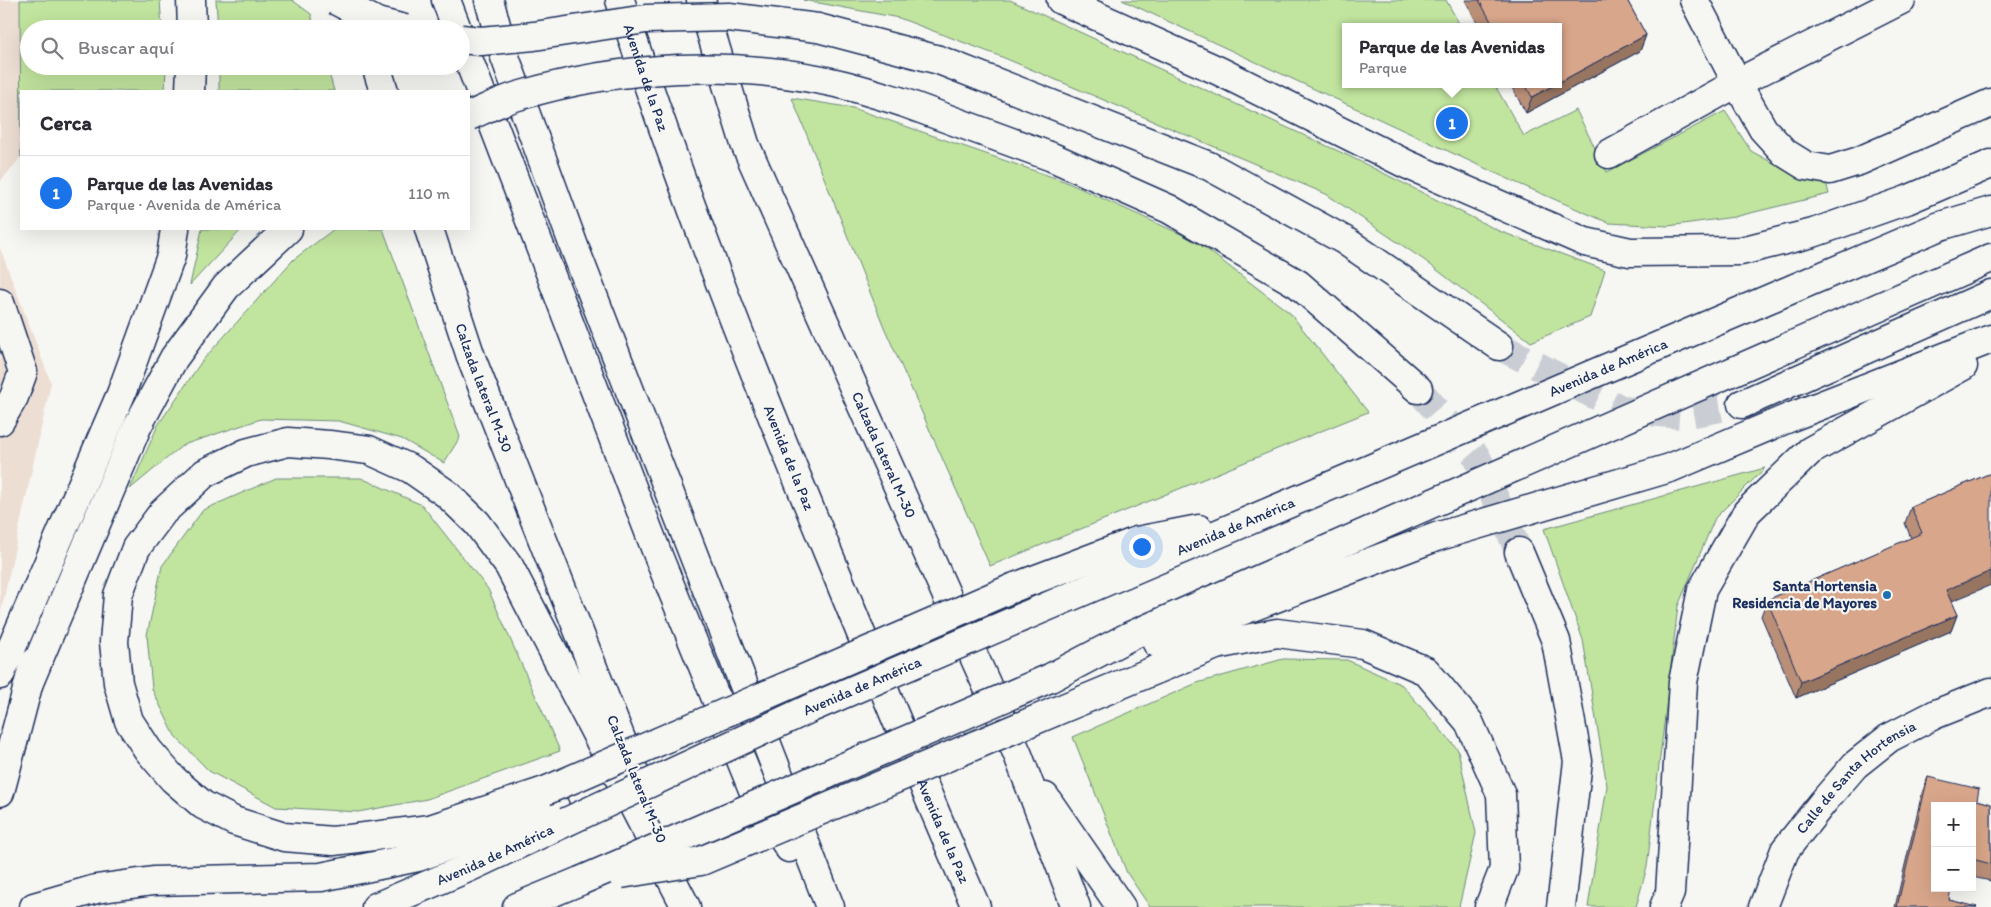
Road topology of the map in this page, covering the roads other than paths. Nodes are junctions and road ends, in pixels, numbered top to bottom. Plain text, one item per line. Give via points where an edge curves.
1 (190, 0) edge
2 (335, 0) edge
3 (355, 0) edge
4 (446, 0) edge
5 (489, 0) edge
6 (620, 0) edge
7 (702, 0) edge
8 (1062, 0) edge
9 (1694, 0) edge
10 (1901, 0) edge
11 (191, 20) edge
12 (361, 20) edge
13 (373, 20) edge
14 (454, 20) edge
15 (470, 40) edge
16 (470, 63) edge
17 (191, 75) edge
18 (379, 75) edge
19 (1737, 83) junction
20 (190, 90) edge
21 (384, 90) edge
22 (1991, 103) edge
23 (470, 116) edge
24 (1609, 154) dead end
25 (1991, 164) edge
26 (1991, 201) edge
27 (1991, 211) edge
28 (1940, 226) junction
29 (175, 230) edge
30 (287, 230) edge
31 (429, 230) edge
32 (1991, 258) edge
33 (1991, 294) edge
34 (0, 303) edge
35 (1991, 340) edge
36 (1499, 346) tunnel mouth
37 (1991, 350) edge
38 (1418, 389) tunnel mouth
39 (1742, 404) tunnel mouth
40 (0, 421) edge
41 (74, 506) junction
42 (1254, 518) junction
43 (1520, 552) tunnel mouth
44 (1074, 667) junction
45 (0, 675) edge
46 (30, 680) junction
47 (1991, 692) edge
48 (1018, 756) junction
49 (0, 792) edge
50 (555, 807) junction
51 (580, 881) junction
52 (34, 907) edge
53 (376, 907) edge
54 (517, 907) edge
55 (686, 907) edge
56 (828, 907) edge
57 (976, 907) edge
58 (1076, 907) edge
59 (1121, 907) edge
60 (1489, 907) edge
61 (1561, 907) edge
62 (1664, 907) edge
63 (1763, 907) edge

1 - 11 main road
2 - 13 main road, bridge
3 - 12 main road
4 - 14 main road
5 - 56 main road via 505,57 575,249
6 - 57 main road, Avenida de la Paz via 651,95 760,389
7 - 48 main road, Calzada lateral M-30 via 745,144
8 - 25 main road via 1219,71 1406,164 1585,242 1630,252 1741,251 1812,233 1899,203
9 - 19 main road
10 - 19 main road
15 - 36 main road, bridge via 534,36 646,19 729,17 818,28 939,60 1209,166 1344,240
16 - 56 main road via 655,549 756,797
17 - 20 main road
18 - 21 main road
19 - 22 main road via 1764,129 1785,153 1806,166 1830,170 1859,161
19 - 24 main road
23 - 38 main road, bridge via 518,96 585,80 645,71 701,68 775,73 840,84 902,102 1052,157 1170,209 1298,284
26 - 28 main road
27 - 28 main road, Avenida de América
28 - 42 main road, Avenida de América
29 - 41 main road via 171,256 124,385
30 - 46 main road via 226,287 174,358 137,427
31 - 55 main road, Calzada lateral M-30 via 472,360
32 - 44 main road via 1130,636
33 - 39 main road
34 - 40 main road via 23,372
35 - 44 main road via 1791,417 1670,468 1436,537 1123,656
37 - 62 main road via 1810,451 1747,512 1702,590 1683,682 1670,892
41 - 45 main road
41 - 46 main road via 45,607
42 - 50 main road, Avenida de América, bridge via 811,708 657,780 591,792
42 - 50 main road, Avenida de América, bridge via 1137,541 1015,587
43 - 61 main road via 1556,641 1578,761
44 - 51 main road, bridge
46 - 49 main road
47 - 63 main road, Calle de Santa Hortensia via 1936,714 1889,738 1855,765 1785,850
48 - 58 main road, Calzada lateral M-30
48 - 59 main road
50 - 52 main road via 418,857 321,877 153,881 96,889
50 - 53 main road, Avenida de América via 470,867
50 - 55 main road via 430,829 333,841 284,837 234,821 203,805 173,779 148,750 129,721 118,683 114,642 118,595 136,548 163,512 206,473 246,453 288,442 330,445 369,450 411,468 447,494 477,523 509,566
51 - 54 main road
51 - 60 main road, bridge via 701,861 1216,645 1277,633 1364,644 1426,671 1469,722 1501,794 1504,869

